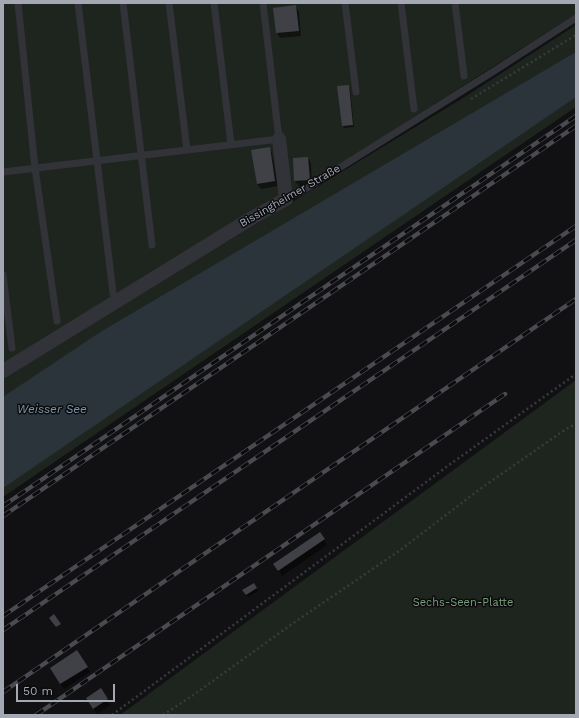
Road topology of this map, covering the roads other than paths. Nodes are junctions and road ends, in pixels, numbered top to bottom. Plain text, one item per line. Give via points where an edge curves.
1 (18, 3) edge
2 (78, 3) edge
3 (123, 3) edge
4 (169, 3) edge
5 (214, 3) edge
6 (263, 3) edge
7 (345, 3) edge
8 (401, 3) edge
9 (455, 3) edge
10 (576, 18) edge
11 (464, 76) dead end
12 (356, 92) dead end
13 (414, 109) dead end
14 (279, 139) junction
15 (231, 144) junction
16 (187, 150) junction
17 (141, 155) junction
18 (97, 160) junction
19 (35, 168) junction
20 (3, 172) edge
21 (286, 199) junction
22 (152, 245) dead end
23 (3, 275) edge
24 (113, 293) dead end
25 (57, 321) dead end
26 (12, 348) dead end
27 (3, 371) edge

1 - 19 lane
2 - 18 lane
3 - 17 lane
4 - 16 lane
5 - 15 lane
6 - 14 lane
7 - 12 lane
8 - 13 lane
9 - 11 lane
10 - 21 lane, Bissingheimer Straße
14 - 15 lane
14 - 21 street
15 - 16 lane
16 - 17 lane
17 - 18 lane
17 - 22 lane
18 - 19 lane
18 - 24 lane
19 - 20 lane
19 - 25 lane
21 - 27 street, Bissingheimer Straße
23 - 26 lane

